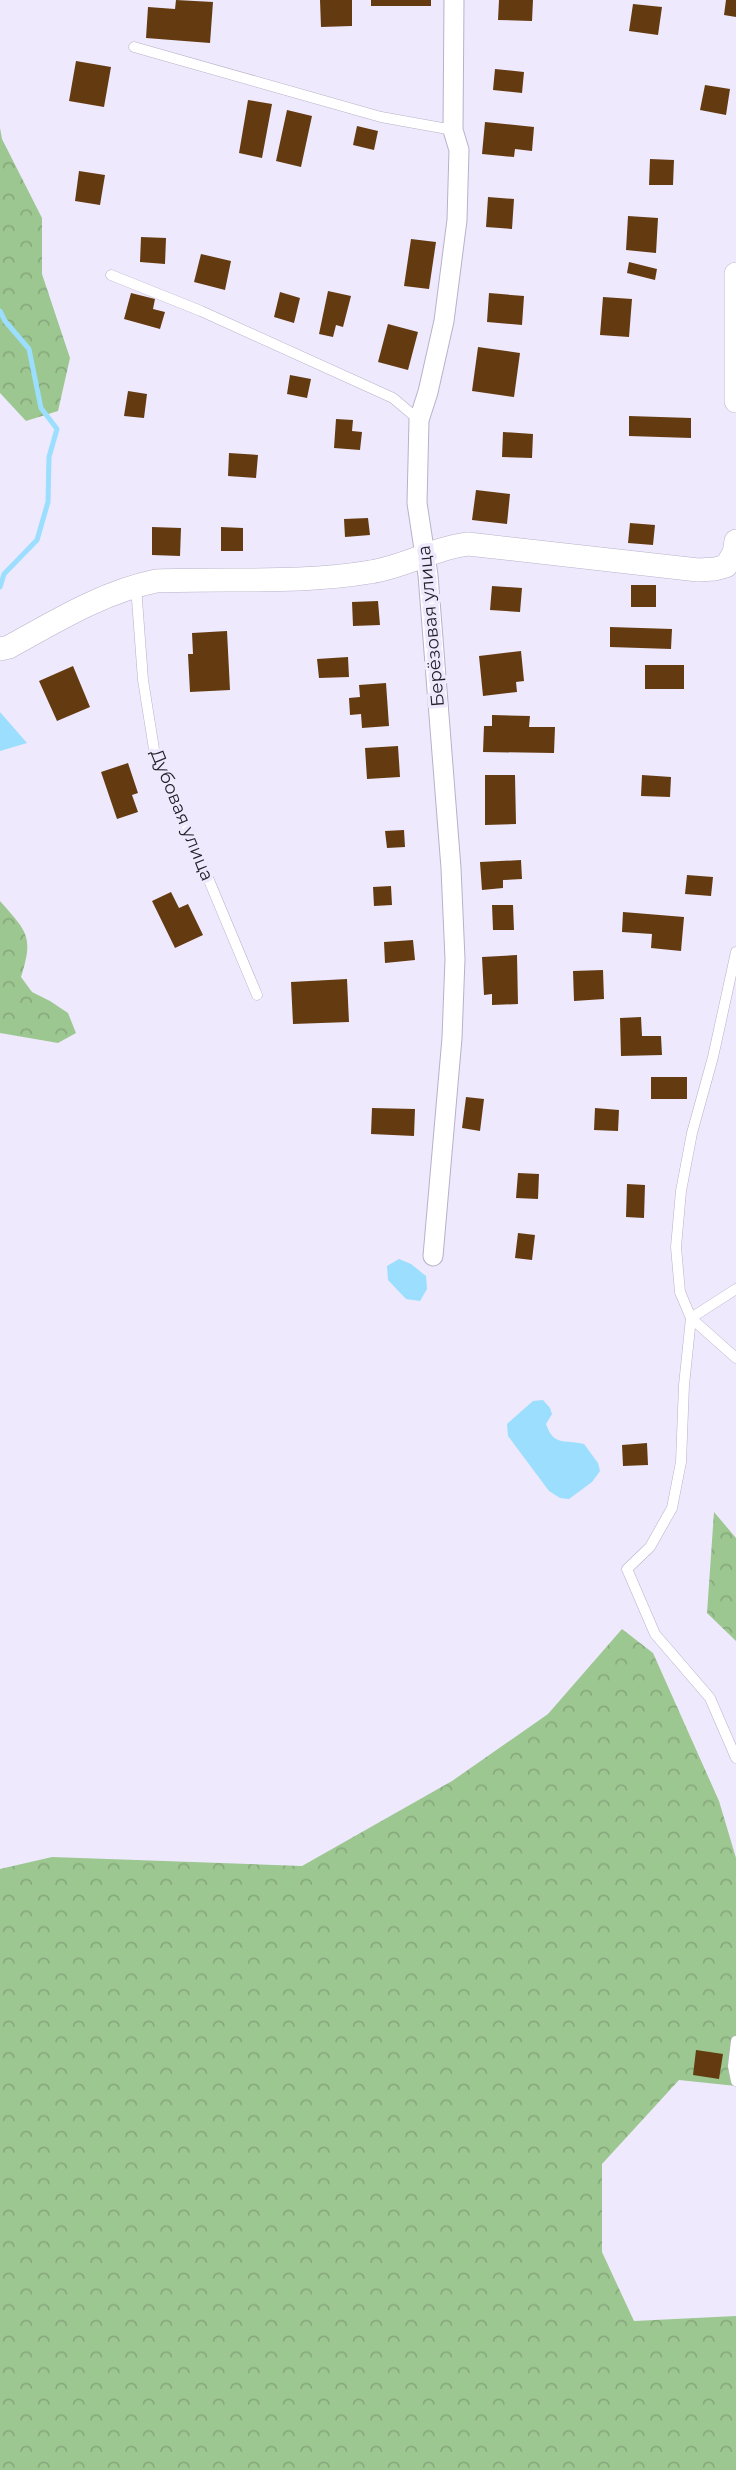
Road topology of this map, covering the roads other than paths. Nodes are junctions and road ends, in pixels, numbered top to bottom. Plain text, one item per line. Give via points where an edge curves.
1 (454, 0) edge
2 (134, 47) dead end
3 (453, 130) junction
4 (736, 274) edge
5 (111, 275) dead end
6 (736, 384) edge
7 (736, 401) edge
8 (419, 420) junction
9 (736, 541) edge
10 (426, 555) junction
11 (731, 569) edge
12 (136, 585) junction
13 (0, 649) edge
14 (736, 952) edge
15 (257, 995) dead end
16 (433, 1256) dead end
17 (736, 1289) edge
18 (691, 1318) junction
19 (736, 1358) edge
20 (736, 1758) edge
21 (736, 2041) edge
22 (736, 2081) edge

1 - 3 street, Берёзовая улица
2 - 3 lane via 381,117
3 - 8 street, Берёзовая улица via 459,150 457,220 444,321
4 - 6 street
5 - 8 lane via 393,398
6 - 7 street
8 - 10 street, Берёзовая улица via 416,503
9 - 11 street
10 - 11 street via 468,544 698,570
10 - 12 street via 371,572 310,579
10 - 16 street, Берёзовая улица via 455,959 453,1038
12 - 13 street
12 - 15 lane, Дубовая улица via 154,749
14 - 18 lane via 681,1191 676,1247 680,1292
17 - 18 lane
18 - 19 lane
18 - 20 lane via 681,1462 672,1508 650,1547 627,1569 655,1634 710,1698
21 - 22 lane

